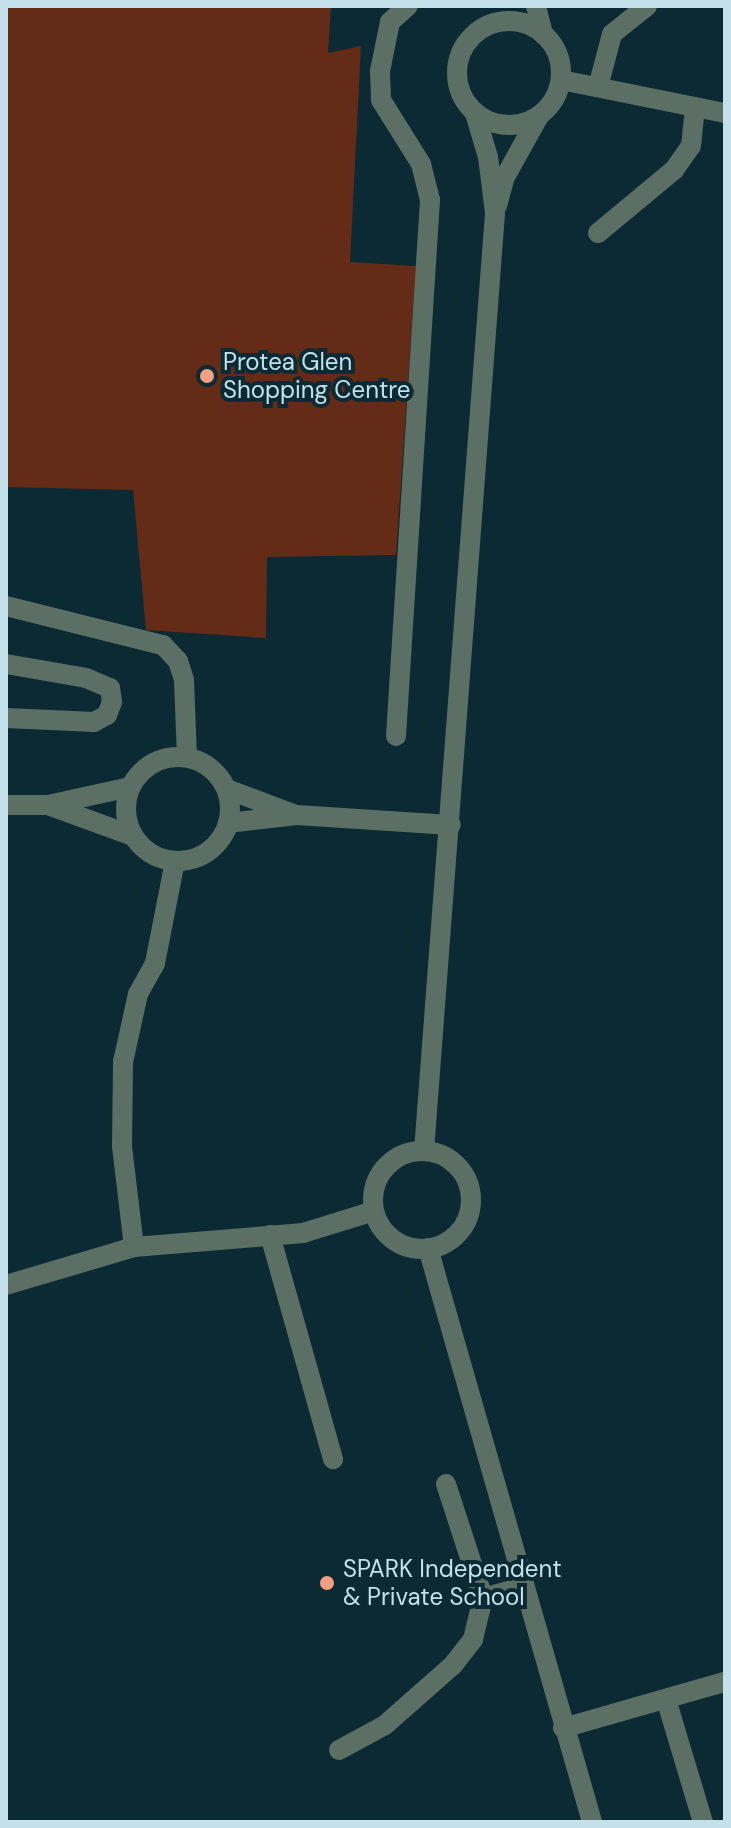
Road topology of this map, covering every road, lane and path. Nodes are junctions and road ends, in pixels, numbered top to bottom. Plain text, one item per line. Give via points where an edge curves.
1 (408, 6) edge
2 (490, 6) edge
3 (536, 6) edge
4 (647, 6) edge
5 (484, 27) junction
6 (543, 34) junction
7 (561, 80) junction
8 (598, 87) junction
9 (695, 107) junction
10 (475, 113) junction
11 (725, 113) edge
12 (539, 116) junction
13 (495, 213) junction
14 (598, 233) dead end
15 (6, 606) edge
16 (6, 664) edge
17 (6, 718) edge
18 (396, 736) dead end
19 (187, 757) junction
20 (130, 787) junction
21 (227, 789) junction
22 (6, 805) edge
23 (48, 805) junction
24 (297, 815) junction
25 (228, 823) junction
26 (451, 825) junction
27 (133, 836) junction
28 (175, 861) junction
29 (424, 1151) junction
30 (374, 1211) junction
31 (270, 1235) junction
32 (134, 1247) junction
33 (428, 1248) junction
34 (6, 1285) edge
35 (333, 1459) dead end
36 (446, 1484) dead end
37 (523, 1587) junction
38 (483, 1598) junction
39 (725, 1682) edge
40 (666, 1699) junction
41 (563, 1728) junction
42 (339, 1750) dead end
43 (592, 1822) edge
44 (703, 1822) edge

1 - 18 street via 390,22 380,71 381,100 421,164 430,200
2 - 5 street
3 - 6 street
4 - 8 street via 612,34
5 - 6 street via 518,22
5 - 10 street via 466,44 457,68 464,100
6 - 7 street via 558,53
7 - 8 street
7 - 12 street via 552,104
8 - 9 street
9 - 11 street
9 - 14 street via 691,146 674,170
10 - 12 street via 506,125
10 - 13 street via 488,157
12 - 13 street via 505,177
13 - 26 street
15 - 19 street via 163,645 178,661 184,680
16 - 17 street via 86,678 110,688 112,702 107,715 94,722
19 - 20 street via 153,762
19 - 21 street via 204,763
20 - 23 street
20 - 27 street via 125,803
21 - 24 street
21 - 25 street
22 - 23 street
23 - 27 street
24 - 25 street
24 - 26 street
25 - 28 street via 208,852
26 - 29 street
27 - 28 street via 144,849
28 - 32 street via 155,963 138,994 123,1062 122,1146
29 - 30 street via 399,1156 386,1166 373,1195
29 - 33 street via 447,1156 460,1167 472,1197 463,1229 451,1241
30 - 31 street via 303,1233
30 - 33 street via 390,1238 404,1246
31 - 32 street
31 - 35 street
32 - 34 street
33 - 37 street
36 - 38 street
37 - 38 street
37 - 41 street
38 - 42 street via 473,1639 453,1665 385,1725
39 - 40 street
40 - 41 street
40 - 44 street
41 - 43 street

